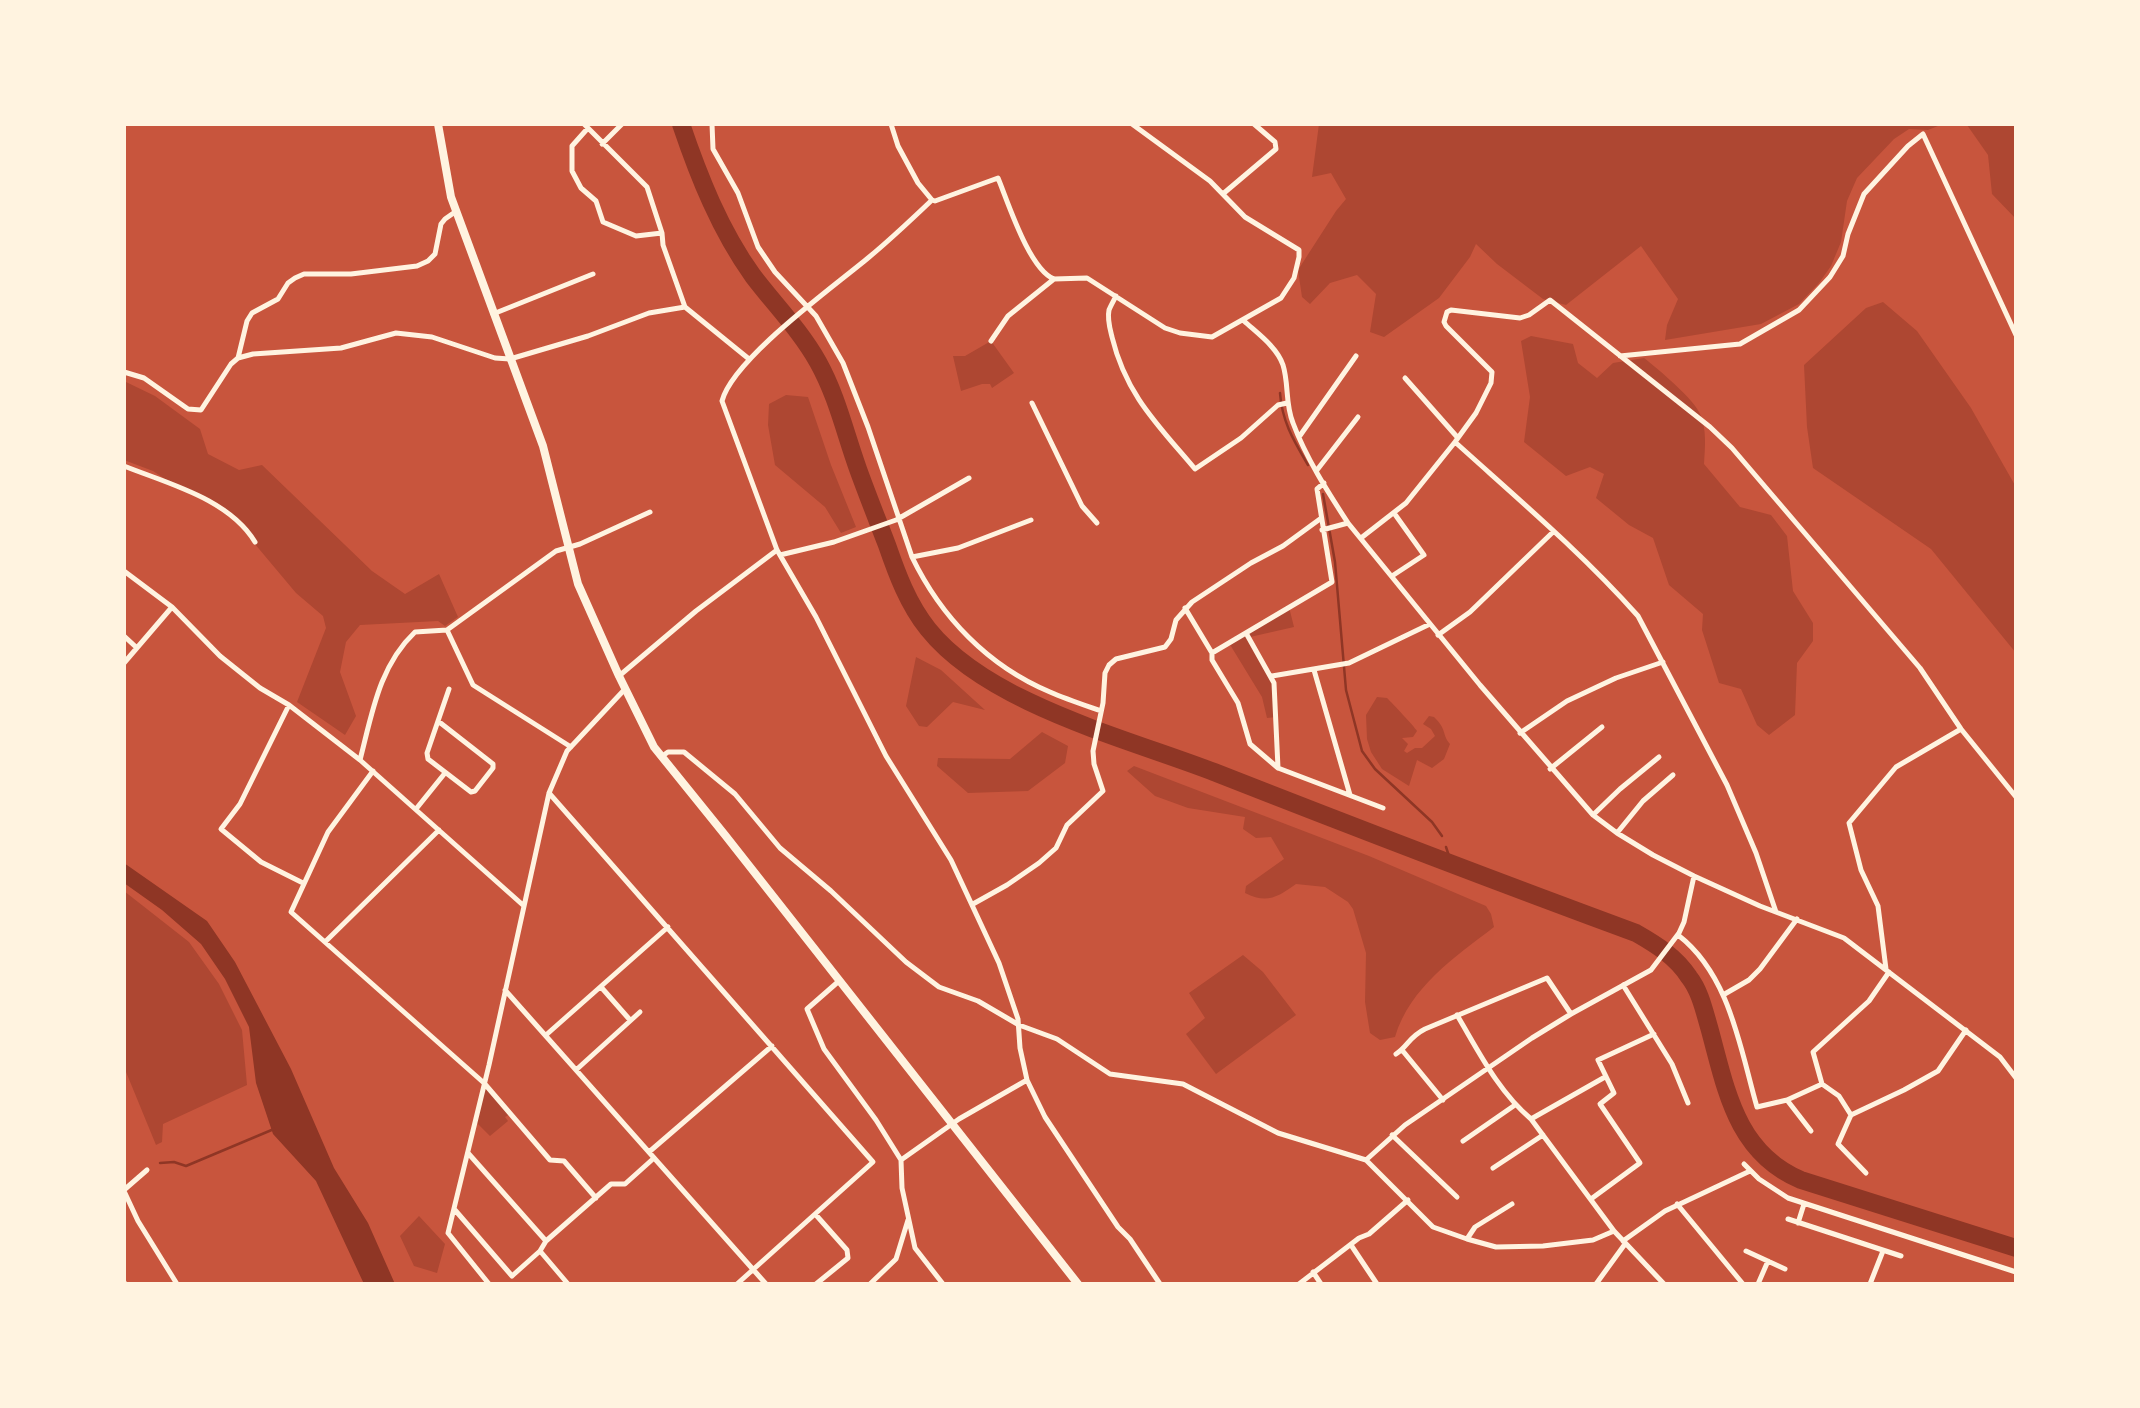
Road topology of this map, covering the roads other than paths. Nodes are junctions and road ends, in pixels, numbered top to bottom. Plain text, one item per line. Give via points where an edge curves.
1 (438, 124) edge
2 (622, 124) edge
3 (712, 124) edge
4 (891, 124) edge
5 (1132, 124) edge
6 (1254, 124) edge
7 (586, 126) edge
8 (602, 144) junction
9 (1224, 193) junction
10 (932, 200) junction
11 (455, 212) junction
12 (662, 233) junction
13 (593, 274) dead end
14 (1054, 279) junction
15 (1116, 296) junction
16 (685, 307) junction
17 (806, 310) junction
18 (493, 314) junction
19 (1244, 321) junction
20 (2016, 335) edge
21 (991, 341) dead end
22 (1356, 356) dead end
23 (1620, 356) junction
24 (238, 358) junction
25 (510, 359) junction
26 (749, 359) junction
27 (124, 372) edge
28 (1405, 378) dead end
29 (1031, 403) dead end
30 (1283, 404) junction
31 (1358, 417) dead end
32 (1299, 437) junction
33 (1457, 440) junction
34 (124, 466) edge
35 (1317, 470) junction
36 (968, 478) dead end
37 (1324, 483) junction
38 (650, 512) dead end
39 (1394, 513) junction
40 (897, 519) junction
41 (1320, 519) junction
42 (1031, 520) dead end
43 (1097, 523) dead end
44 (1348, 523) junction
45 (1326, 529) junction
46 (1553, 532) junction
47 (1361, 538) junction
48 (255, 542) dead end
49 (568, 548) junction
50 (778, 552) junction
51 (912, 557) junction
52 (124, 571) edge
53 (1392, 576) junction
54 (172, 607) junction
55 (1185, 608) junction
56 (1430, 624) junction
57 (447, 630) junction
58 (1246, 633) junction
59 (1438, 635) junction
60 (124, 636) edge
61 (137, 648) junction
62 (1212, 653) junction
63 (1663, 662) junction
64 (124, 663) edge
65 (1314, 670) junction
66 (619, 676) junction
67 (1272, 676) junction
68 (449, 689) dead end
69 (625, 689) junction
70 (289, 705) junction
71 (1101, 713) junction
72 (438, 722) junction
73 (1602, 727) dead end
74 (1961, 729) junction
75 (1520, 733) junction
76 (571, 747) junction
77 (661, 757) junction
78 (1659, 757) dead end
79 (360, 760) junction
80 (1278, 768) junction
81 (1550, 769) junction
82 (373, 771) junction
83 (445, 773) junction
84 (1674, 775) dead end
85 (549, 793) junction
86 (1350, 795) junction
87 (2016, 797) edge
88 (1383, 808) dead end
89 (416, 809) junction
90 (1593, 815) junction
91 (439, 830) junction
92 (1617, 833) junction
93 (1694, 876) junction
94 (303, 883) junction
95 (973, 904) junction
96 (524, 906) junction
97 (1776, 912) junction
98 (1797, 919) junction
99 (668, 927) junction
100 (1678, 935) junction
101 (325, 942) junction
102 (1887, 970) junction
103 (839, 981) junction
104 (1623, 985) junction
105 (601, 987) junction
106 (505, 989) junction
107 (1723, 995) junction
108 (640, 1012) dead end
109 (1571, 1014) junction
110 (1457, 1015) junction
111 (630, 1020) junction
112 (1019, 1025) junction
113 (1966, 1030) junction
114 (1654, 1034) junction
115 (546, 1035) junction
116 (772, 1046) junction
117 (1488, 1069) junction
118 (576, 1070) junction
119 (1605, 1077) junction
120 (2016, 1077) edge
121 (1027, 1080) junction
122 (484, 1083) junction
123 (1822, 1084) junction
124 (1443, 1100) junction
125 (1787, 1100) junction
126 (1688, 1103) dead end
127 (1515, 1105) junction
128 (1851, 1115) junction
129 (1531, 1119) junction
130 (952, 1124) junction
131 (1811, 1131) dead end
132 (1543, 1135) junction
133 (1392, 1136) junction
134 (1463, 1141) dead end
135 (649, 1152) junction
136 (468, 1153) junction
137 (654, 1158) junction
138 (901, 1160) junction
139 (1366, 1160) junction
140 (1744, 1164) dead end
141 (1493, 1168) dead end
142 (147, 1170) dead end
143 (1751, 1171) junction
144 (1866, 1173) dead end
145 (124, 1191) edge
146 (1457, 1197) dead end
147 (596, 1198) junction
148 (1591, 1199) junction
149 (1408, 1200) junction
150 (1511, 1204) dead end
151 (1677, 1204) junction
152 (1804, 1204) junction
153 (455, 1210) junction
154 (816, 1214) junction
155 (909, 1219) junction
156 (1788, 1219) dead end
157 (1798, 1223) junction
158 (1614, 1231) junction
159 (1467, 1239) junction
160 (546, 1241) junction
161 (1624, 1243) junction
162 (1351, 1245) junction
163 (541, 1251) junction
164 (1745, 1251) dead end
165 (1883, 1251) junction
166 (1901, 1256) dead end
167 (1768, 1261) junction
168 (1784, 1269) dead end
169 (753, 1270) junction
170 (1313, 1272) junction
171 (2016, 1272) edge
172 (512, 1276) junction
173 (177, 1284) edge
174 (489, 1284) edge
175 (516, 1284) edge
176 (568, 1284) edge
177 (737, 1284) edge
178 (766, 1284) edge
179 (816, 1284) edge
180 (870, 1284) edge
181 (943, 1284) edge
182 (1078, 1284) edge
183 (1160, 1284) edge
184 (1299, 1284) edge
185 (1321, 1284) edge
186 (1377, 1284) edge
187 (1596, 1284) edge
188 (1664, 1284) edge
189 (1743, 1284) edge
190 (1758, 1284) edge
191 (1870, 1284) edge

1 - 11 main road
2 - 8 street
3 - 17 street via 713,149 738,193 758,247
4 - 10 street via 918,183
5 - 9 street
6 - 9 street via 1275,142 1276,149
7 - 8 street
7 - 12 street via 572,146 572,172 596,201 603,222 636,236
8 - 12 street via 646,187
9 - 19 street via 1245,217 1298,250 1298,266 1287,292
10 - 14 street via 998,178 1028,248 1045,274
10 - 17 street
11 - 18 main road
11 - 24 street via 441,224 435,254 417,267 295,278 278,299 252,313
12 - 16 street
13 - 18 street
14 - 15 street via 1087,278
14 - 21 street via 1008,316
15 - 19 street via 1180,333 1212,337
15 - 30 street via 1109,324 1129,386 1195,469
16 - 25 street via 649,313
16 - 26 street
17 - 26 street
17 - 40 street via 816,316 849,376
18 - 25 main road
19 - 30 street via 1281,361
20 - 23 street via 1923,134 1864,194 1843,256 1830,278 1799,310 1740,344
22 - 32 street
23 - 33 street via 1550,300 1520,318 1451,310 1444,317 1446,326 1492,372 1476,413
23 - 74 street via 1732,448 1920,668
24 - 25 street via 341,348 396,333 432,337
24 - 27 street via 201,410 188,409 144,378
25 - 49 main road via 545,455
26 - 50 street via 722,401
28 - 33 street
29 - 43 street via 1082,506
30 - 32 street
31 - 35 street
32 - 35 street
33 - 39 street
33 - 46 street
34 - 48 street via 228,512 246,526
35 - 37 street
36 - 40 street
37 - 41 street via 1317,489
37 - 44 street
38 - 49 street
39 - 47 street
39 - 53 street via 1424,555
40 - 50 street via 834,542
40 - 51 street
41 - 45 street
41 - 55 street
42 - 51 street via 958,548
44 - 45 street
44 - 47 street
45 - 58 street via 1332,582
46 - 59 street via 1470,612
46 - 63 street via 1638,616
47 - 53 street
49 - 57 street via 551,555
49 - 66 main road via 578,584
50 - 66 street via 717,594
50 - 95 street via 886,756
51 - 71 street via 946,612 985,653 1032,684
52 - 54 street
53 - 56 street
54 - 61 street
54 - 70 street via 220,656
55 - 62 street
55 - 71 street via 1165,647 1116,659 1109,665
56 - 59 street
56 - 65 street via 1344,664
57 - 76 street via 473,685
57 - 79 street via 415,632 390,663 380,683
58 - 62 street
58 - 67 street
59 - 75 street
60 - 61 street
61 - 64 street
62 - 80 street via 1238,704 1250,744
63 - 75 street via 1567,701
63 - 97 street via 1727,785
65 - 67 street
65 - 86 street
66 - 69 main road
67 - 80 street
68 - 72 street
69 - 76 street
69 - 77 main road
70 - 79 street
70 - 94 street via 240,804 221,829 261,862
71 - 95 street via 1094,764 1103,791 1067,825 1056,848 1039,863
72 - 83 street via 427,754
72 - 83 street via 493,764 471,792
73 - 81 street
74 - 87 street
74 - 102 street via 1896,767 1849,823 1861,870 1878,906
75 - 81 street
76 - 85 street
77 - 103 main road
77 - 112 street via 684,752 735,794 780,848 906,962 939,987 978,1001
78 - 90 street
79 - 82 street
80 - 86 street
81 - 90 street
82 - 89 street
82 - 94 street via 328,832
83 - 89 street
84 - 92 street via 1643,801
85 - 96 street
85 - 99 street
86 - 88 street
89 - 91 street
90 - 92 street
91 - 96 street
91 - 101 street
92 - 93 street
93 - 97 street
93 - 100 street
94 - 101 street via 291,912
95 - 112 street
96 - 106 street
97 - 98 street
98 - 102 street via 1844,938
98 - 107 street via 1755,975
99 - 105 street
99 - 116 street
100 - 104 street via 1651,970
100 - 107 street via 1702,961
101 - 122 street
102 - 113 street
102 - 123 street via 1869,1001 1813,1052
103 - 130 main road
103 - 138 street via 807,1009 824,1049
104 - 109 street
104 - 114 street
105 - 111 street
105 - 115 street
106 - 115 street
106 - 122 street
107 - 125 street via 1757,1107
108 - 111 street
109 - 110 street via 1546,978
109 - 117 street
110 - 117 street
110 - 124 street via 1412,1036 1399,1052
111 - 118 street
112 - 121 street
112 - 139 street via 1057,1039 1110,1074 1183,1084 1278,1133
113 - 120 street via 2000,1057
113 - 128 street via 1938,1071
114 - 119 street via 1598,1060
114 - 126 street
115 - 118 street
116 - 135 street
116 - 154 street via 873,1162
117 - 124 street
117 - 127 street
118 - 135 street
119 - 129 street
119 - 148 street via 1614,1093 1600,1104 1640,1163
121 - 130 street
121 - 183 street via 1045,1117
122 - 136 street
122 - 147 street via 550,1160 564,1161
123 - 125 street
123 - 128 street via 1839,1096
124 - 133 street
125 - 131 street
127 - 129 street
127 - 134 street
128 - 144 street via 1838,1144
129 - 132 street
130 - 138 street
130 - 182 main road
132 - 141 street
132 - 148 street
133 - 139 street
133 - 146 street
135 - 137 street
136 - 153 street
136 - 160 street
137 - 147 street via 625,1184 611,1184
137 - 169 street
138 - 155 street
139 - 149 street
140 - 143 street
142 - 145 street
143 - 151 street
143 - 152 street via 1776,1191
145 - 173 street
147 - 160 street
148 - 158 street
149 - 159 street via 1433,1227
149 - 162 street
150 - 159 street via 1475,1227
151 - 161 street
151 - 189 street
152 - 157 street
152 - 171 street
153 - 172 street
153 - 174 street via 448,1233
154 - 169 street
154 - 179 street via 847,1250 848,1258
155 - 180 street via 896,1259
155 - 181 street via 915,1248
156 - 157 street
157 - 165 street
158 - 159 street via 1593,1240 1543,1247 1496,1247
158 - 161 street
160 - 163 street
161 - 187 street
161 - 188 street
162 - 170 street
162 - 186 street
163 - 172 street
163 - 176 street
164 - 167 street
165 - 166 street
165 - 191 street
167 - 168 street
167 - 190 street
169 - 177 street
169 - 178 street
170 - 184 street
170 - 185 street
172 - 175 street

